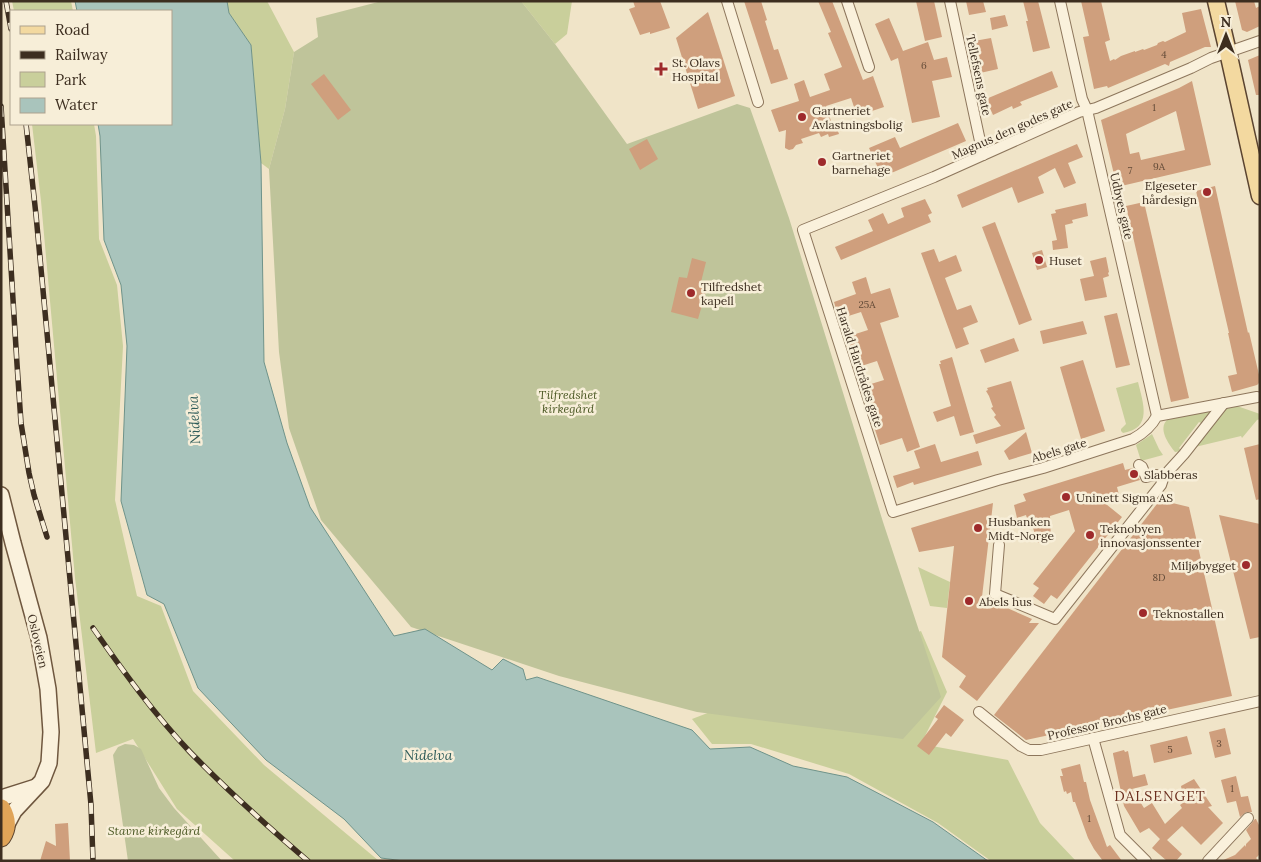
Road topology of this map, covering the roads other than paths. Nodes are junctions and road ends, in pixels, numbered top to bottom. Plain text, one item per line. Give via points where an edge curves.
1 (726, 1) edge
2 (847, 1) edge
3 (950, 1) edge
4 (1060, 1) edge
5 (1216, 1) edge
6 (1260, 41) edge
7 (1228, 52) junction
8 (869, 67) dead end
9 (758, 102) dead end
10 (1087, 110) junction
11 (983, 155) junction
12 (1260, 196) edge
13 (803, 230) joint
14 (1257, 397) dead end
15 (1224, 403) junction
16 (1157, 416) junction
17 (1139, 465) dead end
18 (1164, 476) junction
19 (1, 495) edge
20 (893, 512) joint
21 (1000, 545) dead end
22 (1257, 703) edge
23 (979, 712) dead end
24 (1093, 738) junction
25 (37, 787) junction
26 (1, 798) edge
27 (1248, 818) dead end
28 (3, 824) edge
29 (1146, 861) edge
30 (1208, 861) edge

1 - 9 street
2 - 8 street
3 - 11 street, Tellefsens gate
4 - 10 street, Udbyes gate
5 - 7 main road
6 - 7 street, Magnus den godes gate
7 - 10 street, Magnus den godes gate
7 - 12 main road
10 - 11 street, Magnus den godes gate
10 - 16 street, Udbyes gate
11 - 13 street, Magnus den godes gate
13 - 20 street, Harald Hardrådes gate
14 - 15 street
15 - 16 street
15 - 18 street
16 - 20 street, Abels gate via 1142,434 1125,442
17 - 18 street via 1146,477
18 - 21 street via 1161,485 1055,620 995,594
19 - 25 street, Osloveien via 39,638 48,689 50,756
22 - 24 street, Professor Brochs gate
23 - 24 street, Professor Brochs gate via 1029,750
24 - 29 street via 1120,835
25 - 26 street
25 - 28 street, Osloveien
27 - 30 street

